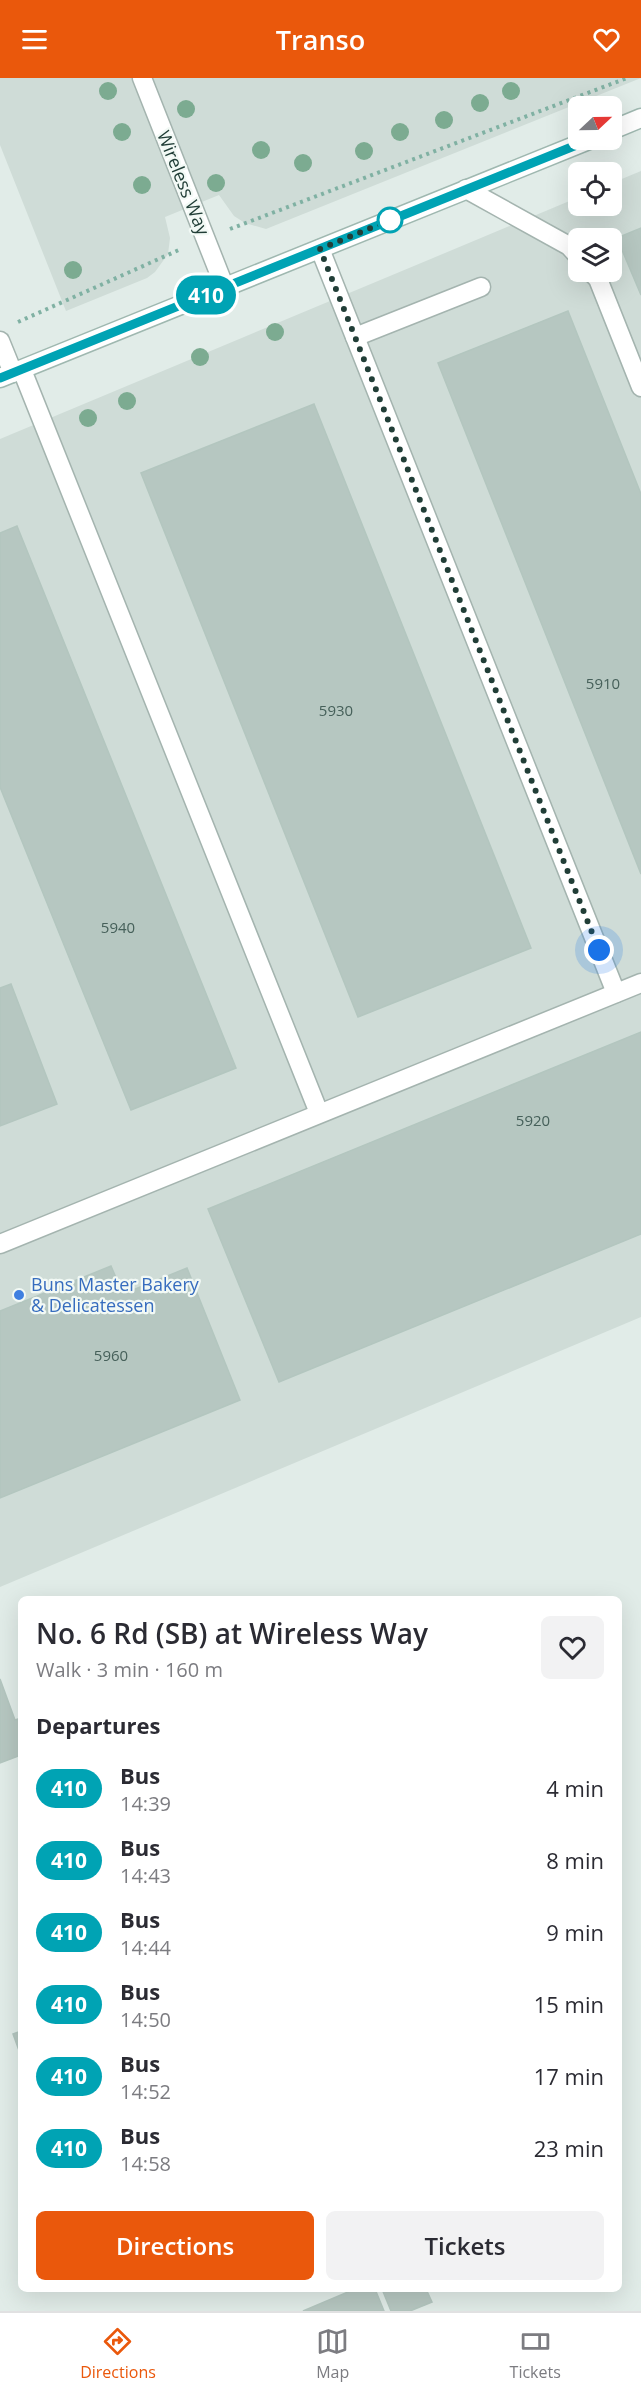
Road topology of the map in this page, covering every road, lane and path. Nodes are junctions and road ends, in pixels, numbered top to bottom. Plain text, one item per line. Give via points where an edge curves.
1 (142, 78) edge
2 (627, 78) edge
3 (641, 118) edge
4 (622, 126) edge
5 (568, 148) edge
6 (466, 189) junction
7 (245, 223) dead end
8 (568, 245) edge
9 (320, 249) junction
10 (168, 254) dead end
11 (599, 282) edge
12 (481, 287) dead end
13 (225, 288) junction
14 (5, 333) edge
15 (355, 338) junction
16 (12, 374) edge
17 (641, 387) edge
18 (641, 983) edge
19 (616, 993) junction
20 (319, 1113) junction
21 (0, 1244) edge

1 - 13 main road, Wireless Way
2 - 7 path
3 - 4 main road
5 - 6 main road
6 - 8 main road
6 - 9 main road
9 - 13 main road
9 - 15 main road
10 - 14 path
11 - 17 main road
12 - 15 main road
13 - 16 main road
14 - 16 main road
15 - 19 main road
16 - 20 main road
18 - 19 main road
19 - 20 main road
20 - 21 main road

